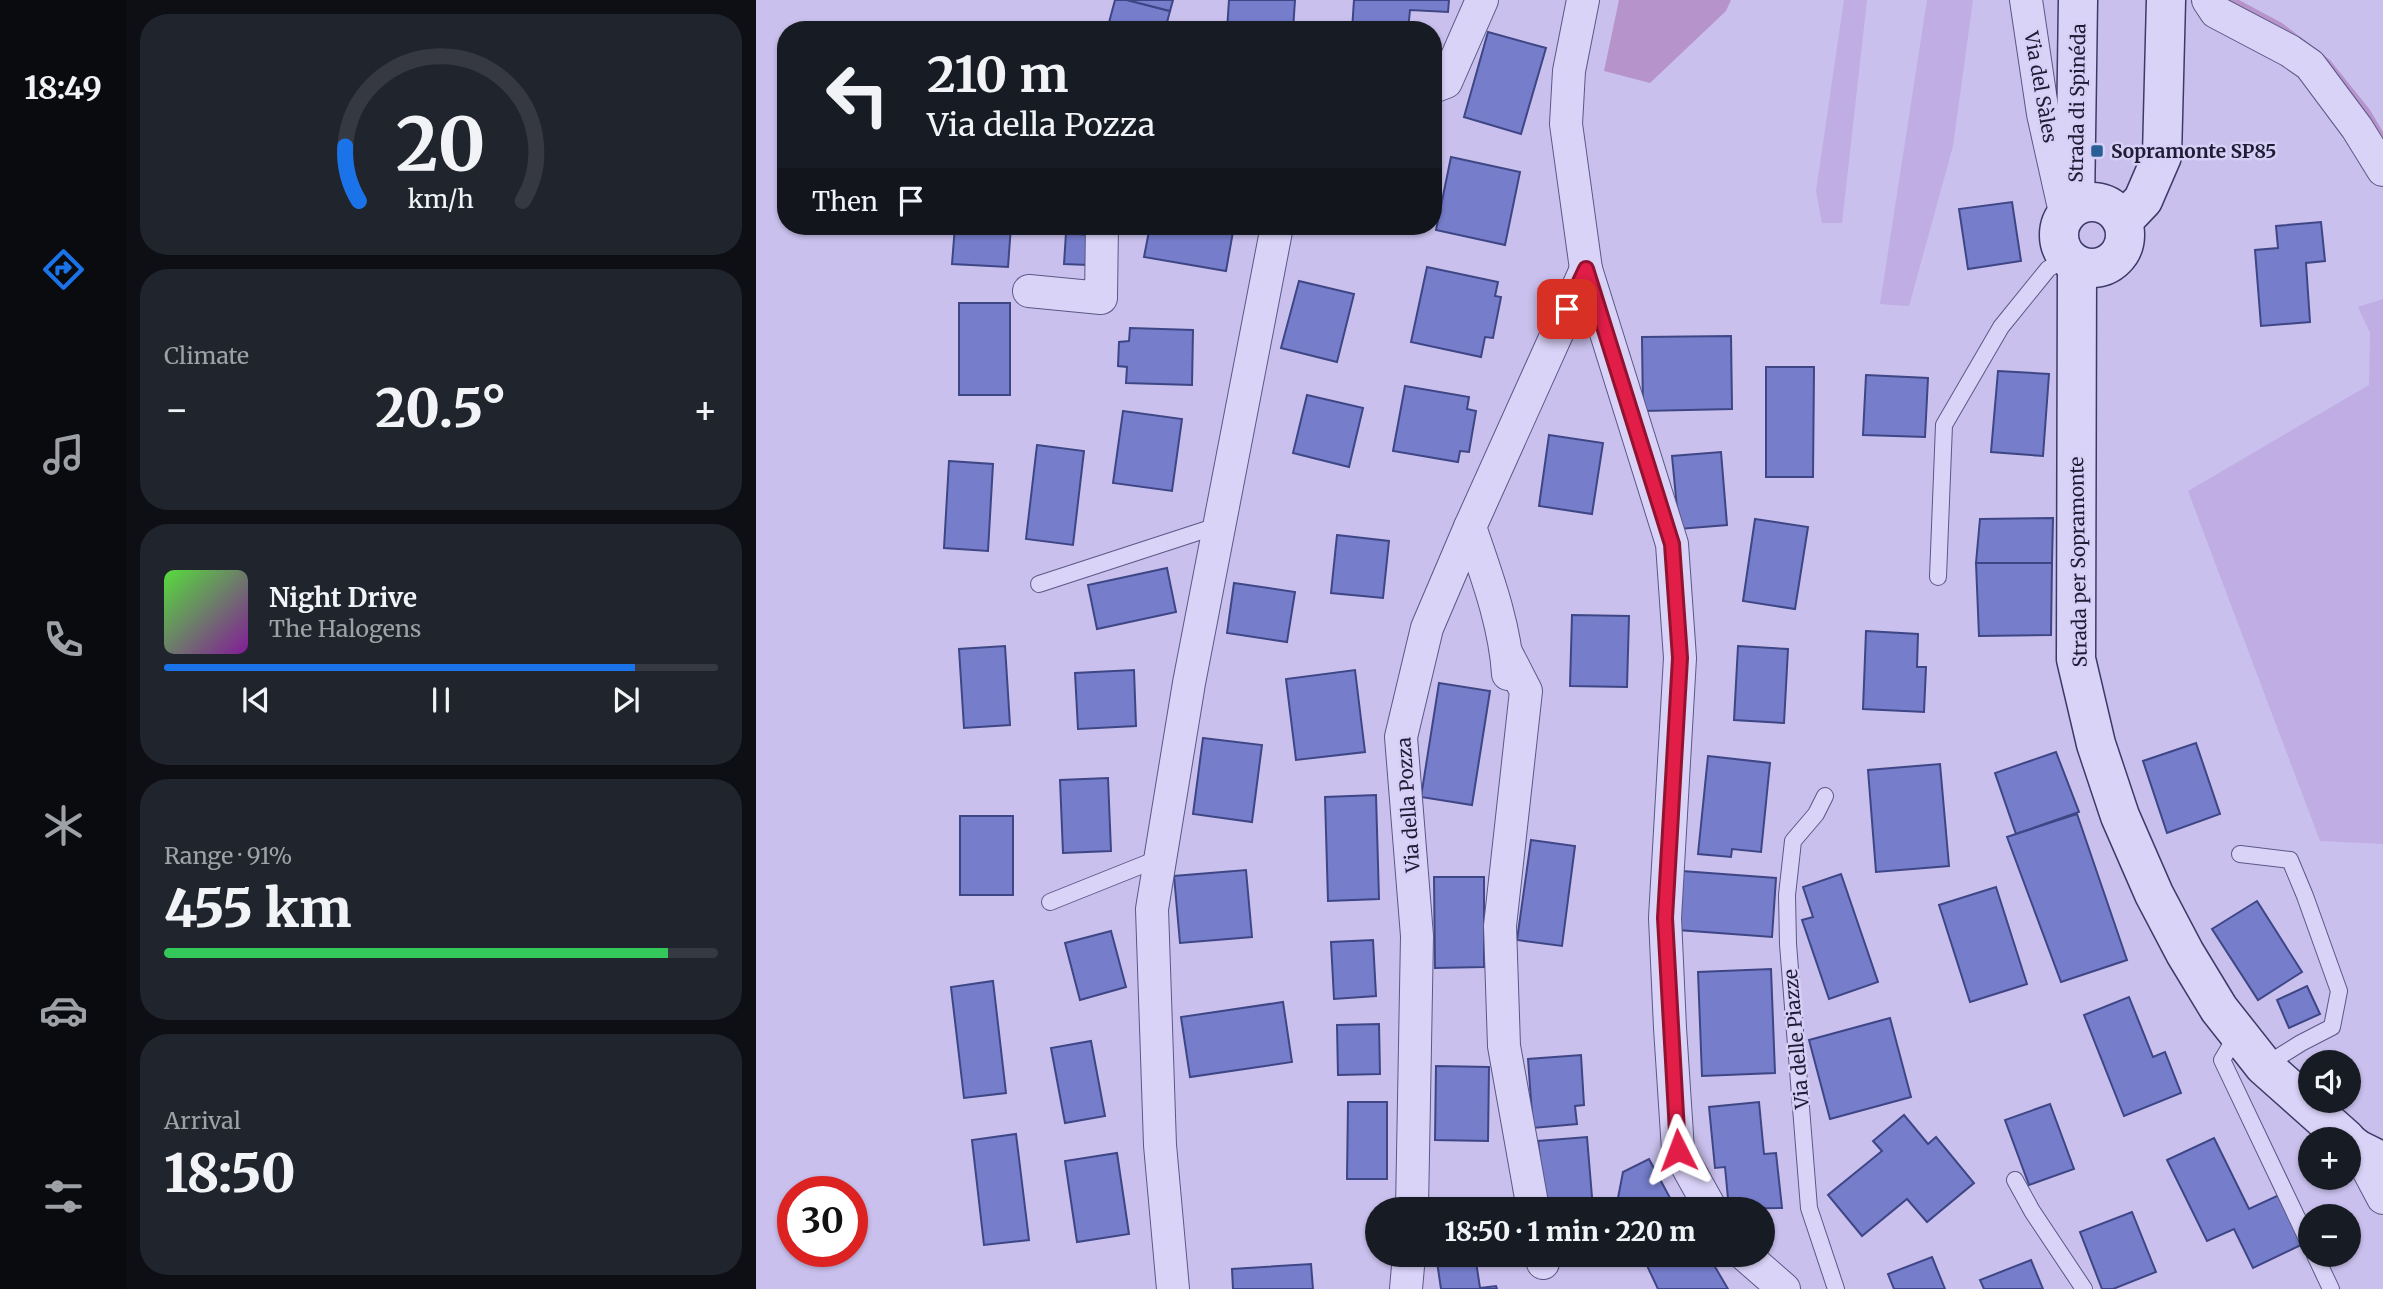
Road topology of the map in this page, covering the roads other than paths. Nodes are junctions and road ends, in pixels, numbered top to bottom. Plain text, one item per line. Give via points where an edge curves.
1 (1482, 0) edge
2 (1583, 0) edge
3 (2026, 0) edge
4 (2078, 0) edge
5 (2166, 0) edge
6 (2208, 0) edge
7 (1442, 84) edge
8 (2383, 170) edge
9 (2071, 210) junction
10 (2123, 221) junction
11 (1102, 235) edge
12 (1275, 235) edge
13 (2072, 261) junction
14 (1586, 269) junction
15 (1029, 291) dead end
16 (1220, 525) junction
17 (1470, 527) junction
18 (1938, 577) dead end
19 (1039, 584) dead end
20 (1507, 654) junction
21 (1825, 796) dead end
22 (2241, 854) dead end
23 (1160, 858) junction
24 (1489, 864) dead end
25 (1050, 902) dead end
26 (2238, 1032) junction
27 (2264, 1066) junction
28 (2335, 1127) edge
29 (2361, 1152) edge
30 (2015, 1180) dead end
31 (1412, 1197) edge
32 (1531, 1197) edge
33 (1704, 1197) edge
34 (2383, 1198) edge
35 (2298, 1220) edge
36 (1408, 1267) edge
37 (1759, 1267) edge
38 (2321, 1267) edge
39 (1173, 1289) edge
40 (1406, 1289) edge
41 (1784, 1289) edge
42 (1836, 1289) edge
43 (2084, 1289) edge
44 (2331, 1289) edge

1 - 7 street
2 - 14 street via 1569,71 1566,124
3 - 9 street, Via del Sàles via 2043,114
4 - 9 main road, Strada di Spinéda
5 - 10 main road via 2162,156 2143,200
6 - 8 street via 2216,12 2310,65
9 - 10 main road via 2089,201 2103,202
9 - 13 main road via 2059,236
10 - 13 main road via 2126,237 2121,253 2109,264 2093,269
11 - 15 street via 1101,298
12 - 16 street
13 - 18 lane via 2048,269 2001,327 1944,425
13 - 26 main road, Strada per Sopramonte via 2076,659 2120,816 2154,894 2212,998
14 - 17 street, Via della Pozza
14 - 33 street via 1672,544 1680,658 1665,918 1670,1028 1678,1150
16 - 19 lane
16 - 23 street
17 - 20 street
17 - 31 street, Via della Pozza via 1427,628 1401,737 1417,936
20 - 24 street via 1510,692
20 - 32 street via 1526,691 1500,926 1504,1045
21 - 42 lane, Via delle Piazze via 1793,841 1787,895 1810,1208
22 - 27 lane via 2290,860 2339,991 2332,1027
23 - 25 lane
23 - 39 street via 1152,909 1160,1145
26 - 27 main road, Strada per Sopramonte
26 - 35 lane via 2221,1060
27 - 28 main road, Strada per Sopramonte
29 - 34 street
30 - 43 lane
36 - 40 street
37 - 41 street
38 - 44 lane

